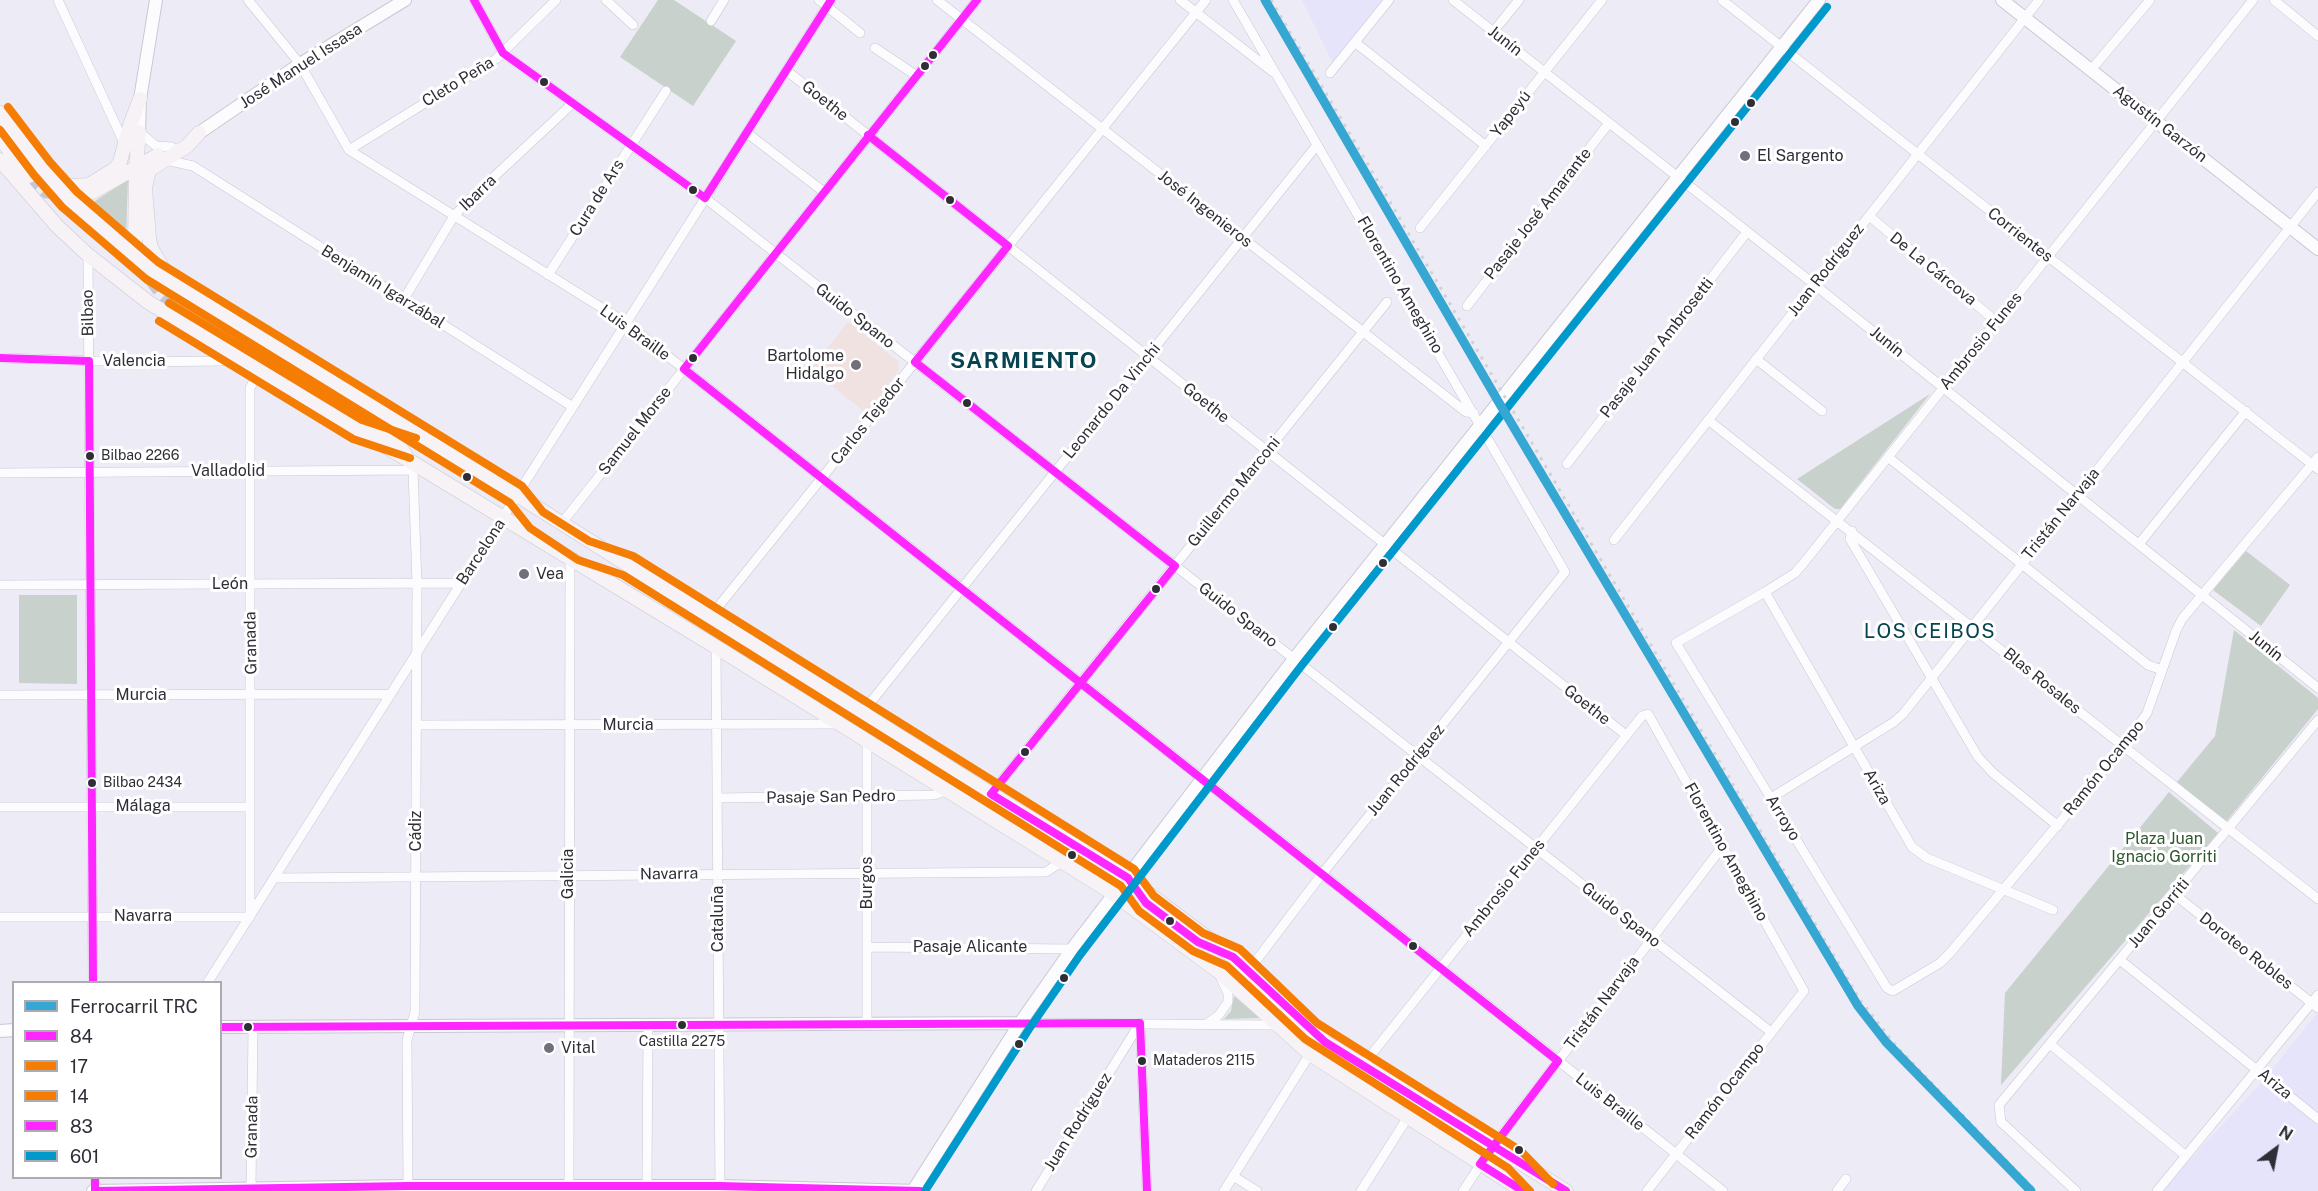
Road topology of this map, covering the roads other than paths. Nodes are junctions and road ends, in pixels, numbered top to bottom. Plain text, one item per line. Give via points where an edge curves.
1 (58, 0) edge
2 (156, 0) edge
3 (248, 0) edge
4 (405, 0) edge
5 (474, 0) edge
6 (556, 0) edge
7 (606, 0) edge
8 (724, 0) edge
9 (819, 0) edge
10 (938, 0) edge
11 (977, 0) edge
12 (1180, 0) edge
13 (1206, 0) edge
14 (1233, 0) edge
15 (1389, 0) edge
16 (1453, 0) edge
17 (1519, 0) edge
18 (1602, 0) edge
19 (1722, 0) edge
20 (1819, 0) edge
21 (2002, 0) edge
22 (2039, 0) edge
23 (2150, 0) edge
24 (2253, 0) edge
25 (2274, 0) edge
26 (829, 3) edge
27 (1196, 12) junction
28 (2025, 18) junction
29 (962, 19) junction
30 (711, 21) dead end
31 (633, 26) dead end
32 (1493, 32) junction
33 (860, 33) dead end
34 (2318, 36) edge
35 (1356, 43) junction
36 (1782, 47) junction
37 (875, 48) dead end
38 (503, 53) junction
39 (300, 63) junction
40 (2091, 70) junction
41 (786, 71) junction
42 (1544, 72) junction
43 (1330, 73) dead end
44 (1276, 75) junction
45 (917, 76) junction
46 (666, 91) dead end
47 (140, 99) junction
48 (573, 104) junction
49 (109, 109) junction
50 (0, 113) edge
51 (2156, 121) junction
52 (1609, 123) junction
53 (1102, 129) junction
54 (139, 132) junction
55 (200, 133) junction
56 (747, 133) junction
57 (868, 135) junction
58 (0, 138) edge
59 (124, 145) junction
60 (631, 145) junction
61 (1317, 145) junction
62 (187, 146) junction
63 (1486, 146) junction
64 (172, 147) junction
65 (349, 150) junction
66 (1917, 154) junction
67 (0, 160) edge
68 (163, 160) junction
69 (193, 166) junction
70 (136, 168) junction
71 (42, 169) junction
72 (29, 176) tunnel mouth
73 (1678, 177) junction
74 (824, 192) junction
75 (2318, 192) edge
76 (83, 195) tunnel mouth
77 (705, 198) junction
78 (454, 216) junction
79 (1869, 216) junction
80 (2290, 227) junction
81 (1420, 228) dead end
82 (1747, 232) junction
83 (1243, 238) junction
84 (135, 242) dead end
85 (1008, 246) junction
86 (2318, 249) edge
87 (776, 253) junction
88 (88, 255) junction
89 (2048, 257) junction
90 (548, 275) junction
91 (173, 285) junction
92 (1815, 285) junction
93 (404, 299) junction
94 (1387, 302) dead end
95 (1467, 306) dead end
96 (176, 307) tunnel mouth
97 (1996, 321) junction
98 (626, 323) junction
99 (1363, 332) junction
100 (228, 353) junction
101 (1148, 357) junction
102 (0, 358) edge
103 (1756, 359) junction
104 (89, 362) junction
105 (915, 362) junction
106 (2182, 363) junction
107 (684, 369) junction
108 (259, 372) junction
109 (1943, 387) junction
110 (573, 407) junction
111 (1822, 411) dead end
112 (2246, 411) junction
113 (1477, 418) junction
114 (1708, 420) junction
115 (1267, 451) junction
116 (1888, 457) junction
117 (2316, 463) edge
118 (1567, 464) dead end
119 (413, 465) junction
120 (249, 470) junction
121 (89, 471) junction
122 (1055, 472) junction
123 (0, 473) edge
124 (822, 478) junction
125 (2076, 494) junction
126 (517, 495) junction
127 (503, 518) junction
128 (1838, 520) junction
129 (561, 524) junction
130 (1852, 531) junction
131 (1614, 540) dead end
132 (1385, 544) junction
133 (2139, 544) junction
134 (570, 558) junction
135 (2022, 562) junction
136 (1175, 566) junction
137 (1565, 572) joint
138 (90, 584) junction
139 (250, 584) junction
140 (417, 584) junction
141 (461, 584) junction
142 (0, 585) edge
143 (962, 589) junction
144 (1765, 592) junction
145 (2201, 594) junction
146 (710, 617) junction
147 (1972, 626) junction
148 (1509, 642) junction
149 (1676, 643) joint
150 (716, 647) junction
151 (417, 654) junction
152 (1294, 659) junction
153 (2162, 670) junction
154 (1931, 679) junction
155 (1081, 683) junction
156 (2318, 688) edge
157 (391, 694) junction
158 (0, 695) edge
159 (91, 695) junction
160 (251, 695) junction
161 (862, 713) junction
162 (1648, 714) joint
163 (2318, 720) edge
164 (716, 724) junction
165 (839, 724) junction
166 (416, 725) junction
167 (568, 725) junction
168 (1626, 735) junction
169 (867, 742) junction
170 (1854, 746) junction
171 (2123, 747) junction
172 (1418, 756) junction
173 (1203, 780) junction
174 (945, 791) junction
175 (991, 794) junction
176 (867, 796) junction
177 (717, 798) junction
178 (1771, 798) junction
179 (92, 806) junction
180 (0, 807) edge
181 (250, 807) junction
182 (2058, 826) junction
183 (2228, 830) junction
184 (1723, 846) junction
185 (1536, 848) junction
186 (1061, 862) junction
187 (867, 872) junction
188 (717, 873) junction
189 (1322, 874) junction
190 (568, 875) junction
191 (416, 876) junction
192 (274, 878) junction
193 (1128, 878) junction
194 (2004, 890) junction
195 (1114, 894) junction
196 (2175, 894) junction
197 (2318, 899) edge
198 (2053, 910) dead end
199 (93, 916) junction
200 (0, 917) edge
201 (250, 917) junction
202 (1651, 939) junction
203 (867, 947) junction
204 (1072, 949) junction
205 (2120, 960) junction
206 (1440, 968) junction
207 (1249, 970) junction
208 (1218, 971) junction
209 (93, 981) edge
210 (209, 981) edge
211 (1804, 991) joint
212 (1893, 991) joint
213 (2316, 1002) edge
214 (1020, 1023) junction
215 (1140, 1023) junction
216 (1208, 1023) junction
217 (718, 1024) junction
218 (867, 1024) junction
219 (568, 1025) junction
220 (648, 1025) junction
221 (1275, 1025) junction
222 (411, 1026) junction
223 (222, 1027) edge
224 (253, 1027) junction
225 (1770, 1032) junction
226 (2050, 1044) junction
227 (1310, 1054) junction
228 (1558, 1061) junction
229 (1363, 1065) junction
230 (2257, 1069) junction
231 (1408, 1117) junction
232 (2318, 1119) edge
233 (1492, 1146) junction
234 (1676, 1154) junction
235 (2186, 1156) junction
236 (1480, 1164) junction
237 (1233, 1176) junction
238 (1846, 1179) dead end
239 (647, 1186) junction
240 (408, 1188) edge
241 (568, 1188) edge
242 (720, 1189) edge
243 (251, 1190) edge
244 (916, 1190) edge
245 (94, 1191) edge
246 (1036, 1191) edge
247 (1147, 1191) edge
248 (1224, 1191) edge
249 (1257, 1191) edge
250 (1361, 1191) edge
251 (1463, 1191) edge
252 (1523, 1191) edge
253 (1566, 1191) edge
254 (1647, 1191) edge
255 (1723, 1191) edge
256 (1837, 1191) edge
257 (2076, 1191) edge
258 (2157, 1191) edge

1 - 49 street
2 - 47 street
3 - 39 street, Luis Braille
4 - 39 street, José Manuel Issasa
5 - 38 street
6 - 38 street, Cleto Peña
7 - 31 street
8 - 30 street
9 - 26 street
10 - 29 street, José Ingenieros
11 - 29 street, Samuel Morse
12 - 27 street
13 - 27 street, Carlos Tejedor
14 - 44 street, Florentino Ameghino
15 - 35 street
16 - 32 street, Junín
17 - 32 street
18 - 42 street, Yapeyú
19 - 36 street, Corrientes
20 - 36 street
21 - 28 street, Agustín Garzón
22 - 28 street, Juan Rodríguez
23 - 40 street
24 - 51 street, Ambrosio Funes
25 - 34 street
26 - 33 street
26 - 41 street, Barcelona
27 - 44 street
27 - 53 street, Carlos Tejedor
28 - 40 street, Agustín Garzón
28 - 66 street, Juan Rodríguez
29 - 45 street, Samuel Morse
29 - 53 street, José Ingenieros
32 - 42 street, Junín
35 - 43 street
35 - 63 street
36 - 66 street, Corrientes
36 - 73 street
37 - 45 street
38 - 48 street, Guido Spano
38 - 65 street, Cleto Peña
39 - 55 street, José Manuel Issasa
39 - 65 street, Luis Braille
40 - 51 street, Agustín Garzón
41 - 56 street, Barcelona
41 - 57 street, Goethe
42 - 52 street, Junín
42 - 63 street, Yapeyú
44 - 61 street, Florentino Ameghino
45 - 57 street, Samuel Morse
46 - 60 street, Cura de Ars
47 - 49 street via 123,118
47 - 54 street
47 - 59 main road
48 - 60 street, Guido Spano
48 - 78 street, Ibarra
49 - 59 street
50 - 71 main road
51 - 80 street, Agustín Garzón
51 - 89 street, Ambrosio Funes
52 - 73 street, Junín
52 - 95 street, Pasaje José Amarante
53 - 83 street, José Ingenieros
53 - 85 street, Carlos Tejedor
54 - 64 street via 156,146
54 - 70 main road
55 - 62 main road
55 - 64 main road
56 - 74 street
56 - 77 street, Barcelona
57 - 74 street, Samuel Morse
57 - 85 street, Goethe
58 - 72 main road
59 - 71 main road via 115,169 89,184 60,184
60 - 77 street, Guido Spano
60 - 90 street, Cura de Ars
61 - 83 street, Leonardo Da Vinchi
61 - 113 street, Florentino Ameghino
62 - 68 main road
62 - 69 street
63 - 81 street, Yapeyú
64 - 70 main road
65 - 78 street, Luis Braille
66 - 79 street, Juan Rodríguez
66 - 89 street, Corrientes
67 - 88 main road
68 - 69 street, Benjamín Igarzábal
68 - 91 main road via 149,170 149,238
69 - 93 street, Benjamín Igarzábal
70 - 76 main road
70 - 84 main road
71 - 91 main road via 88,219
73 - 82 street, Junín
73 - 113 street
74 - 87 street, Samuel Morse
75 - 80 street, Tristán Narvaja
77 - 87 street, Guido Spano
77 - 98 street, Barcelona
78 - 90 street, Luis Braille
78 - 93 street, Ibarra
79 - 92 street, Juan Rodríguez
79 - 97 street, De La Cárcova
80 - 86 street, Agustín Garzón
80 - 106 street, Tristán Narvaja
82 - 92 street, Junín
82 - 118 street, Pasaje Juan Ambrosetti
83 - 99 street, José Ingenieros
83 - 101 street, Leonardo Da Vinchi
85 - 101 street, Goethe
85 - 105 street, Carlos Tejedor
87 - 105 street, Guido Spano
87 - 107 street, Samuel Morse
88 - 100 main road via 148,302
88 - 104 street, Bilbao
89 - 97 street, Ambrosio Funes
89 - 106 street, Corrientes
90 - 98 street, Luis Braille
91 - 126 main road
92 - 103 street, Juan Rodríguez
92 - 109 street, Junín
93 - 110 street, Benjamín Igarzábal
94 - 99 street, Guillermo Marconi
96 - 119 main road via 381,428 396,440
97 - 109 street, Ambrosio Funes
98 - 107 street, Luis Braille
98 - 110 street, Barcelona
99 - 113 street, José Ingenieros
99 - 115 street, Guillermo Marconi
100 - 104 street, Valencia via 222,361
100 - 108 main road
101 - 115 street, Goethe
101 - 122 street, Leonardo Da Vinchi
102 - 104 street, Valencia
103 - 111 street
103 - 114 street, Juan Rodríguez
104 - 121 street, Bilbao
105 - 122 street, Guido Spano
105 - 124 street, Carlos Tejedor
106 - 112 street, Corrientes
106 - 125 street, Tristán Narvaja
107 - 124 street, Luis Braille
107 - 129 street, Samuel Morse
108 - 119 main road
108 - 120 street, Granada via 250,388
109 - 116 street, Ambrosio Funes
109 - 125 street, Junín
110 - 126 street, Barcelona
112 - 117 street, Corrientes
112 - 133 street
113 - 132 street
113 - 137 street, Florentino Ameghino
114 - 128 street, Blas Rosales
114 - 131 street, Juan Rodríguez
115 - 132 street, Goethe
115 - 136 street, Guillermo Marconi
116 - 128 street, Ambrosio Funes
116 - 135 street
117 - 145 street, Ramón Ocampo
119 - 120 street, Valladolid
119 - 127 main road
119 - 140 street, Cádiz
120 - 121 street, Valladolid
120 - 139 street, Granada
121 - 123 street, Valladolid
121 - 138 street, Bilbao
122 - 136 street, Guido Spano
122 - 143 street, Leonardo Da Vinchi
124 - 143 street, Luis Braille
124 - 146 street, Carlos Tejedor
125 - 133 street, Junín
125 - 135 street, Tristán Narvaja
126 - 127 street, Barcelona
126 - 129 main road
127 - 134 main road
127 - 141 street, Barcelona
128 - 130 street, Blas Rosales
128 - 144 street, Ambrosio Funes via 1795,573
129 - 146 main road
130 - 147 street, Blas Rosales
130 - 154 street via 1850,538
132 - 148 street, Goethe
132 - 152 street
133 - 145 street, Junín
134 - 150 main road
134 - 167 street, Galicia
135 - 147 street, Tristán Narvaja
135 - 153 street via 2148,665
136 - 152 street, Guido Spano
136 - 155 street, Guillermo Marconi
137 - 148 street, Juan Rodríguez
138 - 139 street, León
138 - 142 street, León
138 - 159 street, Bilbao
139 - 140 street, León
139 - 160 street, Granada
140 - 141 street, León
140 - 151 street, Cádiz
141 - 151 street, Barcelona
143 - 155 street, Luis Braille
143 - 161 street, Leonardo Da Vinchi
144 - 149 street, Ambrosio Funes
144 - 170 street, Ariza
145 - 153 street, Ramón Ocampo via 2178,626
145 - 156 street, Junín
146 - 161 main road
147 - 154 street, Tristán Narvaja
147 - 171 street, Blas Rosales
148 - 168 street, Goethe
148 - 172 street, Juan Rodríguez
149 - 178 street, Arroyo
150 - 164 street, Cataluña
150 - 165 main road
151 - 157 street, Barcelona
151 - 166 street, Cádiz
152 - 172 street, Guido Spano
152 - 173 street
153 - 171 street, Ramón Ocampo via 2147,713
154 - 170 street, Tristán Narvaja via 1894,722
154 - 182 street via 1984,765
155 - 173 street, Luis Braille
155 - 175 street, Guillermo Marconi
157 - 160 street, Murcia
157 - 192 street, Barcelona
158 - 159 street, Murcia
159 - 160 street, Murcia
159 - 179 street, Bilbao
160 - 181 street, Granada
161 - 175 main road
162 - 168 street, Ambrosio Funes
162 - 184 street, Florentino Ameghino
163 - 183 street, Juan Gorriti
164 - 165 street, Murcia
164 - 167 street, Murcia
164 - 177 street, Cataluña
165 - 169 main road
166 - 167 street, Murcia
166 - 191 street, Cádiz
167 - 190 street, Galicia
168 - 185 street, Ambrosio Funes
169 - 174 main road
169 - 176 street, Burgos
170 - 178 street, Tristán Narvaja
170 - 194 street, Ariza via 1918,854
171 - 182 street, Ramón Ocampo
171 - 183 street, Blas Rosales
172 - 185 street, Guido Spano
172 - 189 street, Juan Rodríguez
173 - 189 street, Luis Braille
173 - 193 street
174 - 176 street, Pasaje San Pedro via 934,795
174 - 186 main road
175 - 193 main road
176 - 177 street, Pasaje San Pedro
176 - 187 street, Burgos
177 - 188 street, Cataluña
178 - 212 street, Arroyo via 1881,980
179 - 180 street, Málaga
179 - 181 street, Málaga
179 - 199 street, Bilbao
181 - 201 street, Granada
182 - 194 street, Ramón Ocampo
183 - 196 street, Juan Gorriti
183 - 197 street, Blas Rosales
184 - 202 street, Tristán Narvaja
184 - 211 street, Florentino Ameghino
185 - 202 street, Guido Spano
185 - 206 street, Ambrosio Funes
186 - 187 street, Navarra via 1046,872
186 - 195 main road
187 - 188 street, Navarra
187 - 203 street, Burgos
188 - 190 street, Navarra
188 - 217 street, Cataluña
189 - 206 street, Luis Braille
189 - 207 street, Juan Rodríguez
190 - 191 street, Navarra
190 - 219 street, Galicia
191 - 192 street, Navarra
191 - 222 street, Cádiz via 416,1012
192 - 201 street, Barcelona
193 - 195 street
193 - 207 main road
194 - 198 street, Ariza
194 - 212 street, Ramón Ocampo via 1945,958
195 - 204 street
195 - 208 main road
196 - 205 street, Juan Gorriti
196 - 213 street, Doroteo Robles
199 - 200 street, Navarra
199 - 201 street, Navarra
199 - 209 street, Bilbao
201 - 210 street, Barcelona
202 - 225 street, Guido Spano
202 - 228 street, Tristán Narvaja
203 - 204 street, Pasaje Alicante
203 - 218 street, Burgos
204 - 214 street
205 - 226 street, Juan Gorriti
205 - 230 street, Ariza
206 - 228 street, Luis Braille
206 - 229 street, Ambrosio Funes
207 - 229 main road via 1311,1031
208 - 216 street via 1227,988 1228,1002
208 - 221 main road
211 - 225 street, Ramón Ocampo
213 - 230 street
214 - 215 street
214 - 218 street
214 - 244 street
215 - 216 street
215 - 246 street, Juan Rodríguez
215 - 247 street
216 - 221 street
217 - 218 street
217 - 220 street
217 - 242 street, Cataluña
219 - 220 street
219 - 222 street
219 - 241 street, Galicia
220 - 239 street
221 - 227 main road
222 - 224 street
222 - 240 street, Cádiz via 407,1040
223 - 224 street
224 - 243 street, Granada
225 - 234 street, Ramón Ocampo
226 - 235 street
226 - 257 street, Juan Gorriti via 1999,1105 2001,1122
227 - 231 main road
227 - 237 street
228 - 233 street, Tristán Narvaja
228 - 234 street, Luis Braille
229 - 233 main road
230 - 232 street, Ariza
230 - 235 street
231 - 236 main road
231 - 250 street
233 - 236 street, Tristán Narvaja
233 - 253 main road
234 - 254 street, Ramón Ocampo
234 - 255 street, Luis Braille
235 - 258 street
236 - 251 street, Tristán Narvaja
236 - 252 main road
237 - 248 street
237 - 249 street
238 - 256 street
239 - 241 street
239 - 242 street
240 - 241 street
240 - 243 street
242 - 244 street
243 - 245 street

